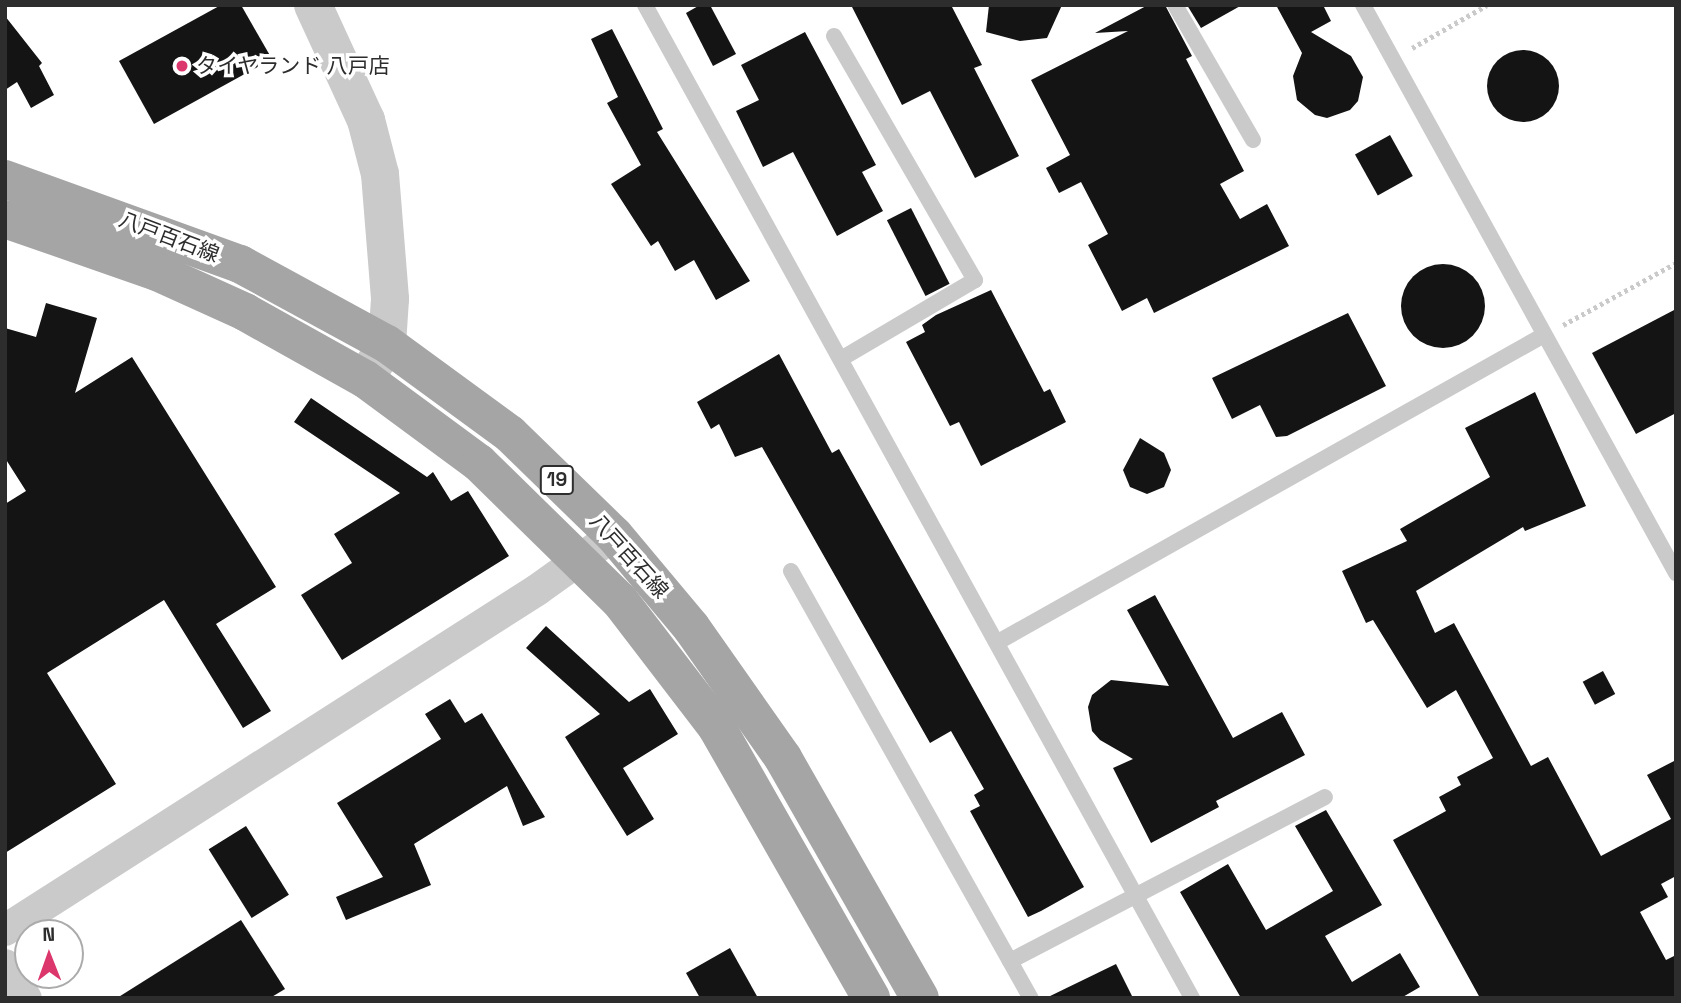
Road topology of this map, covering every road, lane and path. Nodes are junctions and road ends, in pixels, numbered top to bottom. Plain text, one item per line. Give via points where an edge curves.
1 (313, 5) edge
2 (1175, 5) edge
3 (1363, 5) edge
4 (1487, 5) edge
5 (650, 7) edge
6 (834, 36) dead end
7 (1393, 59) junction
8 (1253, 140) dead end
9 (5, 179) edge
10 (5, 219) edge
11 (1676, 263) edge
12 (1544, 335) junction
13 (387, 344) junction
14 (841, 359) junction
15 (365, 379) junction
16 (614, 534) junction
17 (580, 561) junction
18 (791, 571) dead end
19 (1676, 573) edge
20 (998, 642) junction
21 (1325, 797) dead end
22 (1137, 896) junction
23 (5, 930) edge
24 (1010, 961) junction
25 (5, 965) edge
26 (26, 998) edge
27 (871, 998) edge
28 (920, 998) edge
29 (1031, 998) edge
30 (1192, 998) edge

1 - 13 street via 366,120 380,174 390,299
2 - 8 lane
3 - 7 lane
4 - 7 path
5 - 14 lane
6 - 14 lane via 975,280
7 - 12 lane
9 - 13 main road, 八戸百石線 / 19 via 240,264
10 - 15 main road, 八戸百石線 / 19 via 170,278 245,312
11 - 12 path
12 - 19 lane
12 - 20 lane
13 - 15 street
13 - 16 main road, 八戸百石線 / 19 via 510,434
14 - 20 lane
15 - 17 main road, 八戸百石線 / 19 via 479,463
16 - 17 street
16 - 28 main road, 八戸百石線 / 19 via 691,627 783,758
17 - 23 street
17 - 27 main road, 八戸百石線 / 19 via 620,601 716,726
18 - 24 lane
20 - 22 lane
21 - 22 lane
22 - 24 lane
22 - 30 lane
24 - 29 lane
25 - 26 street

